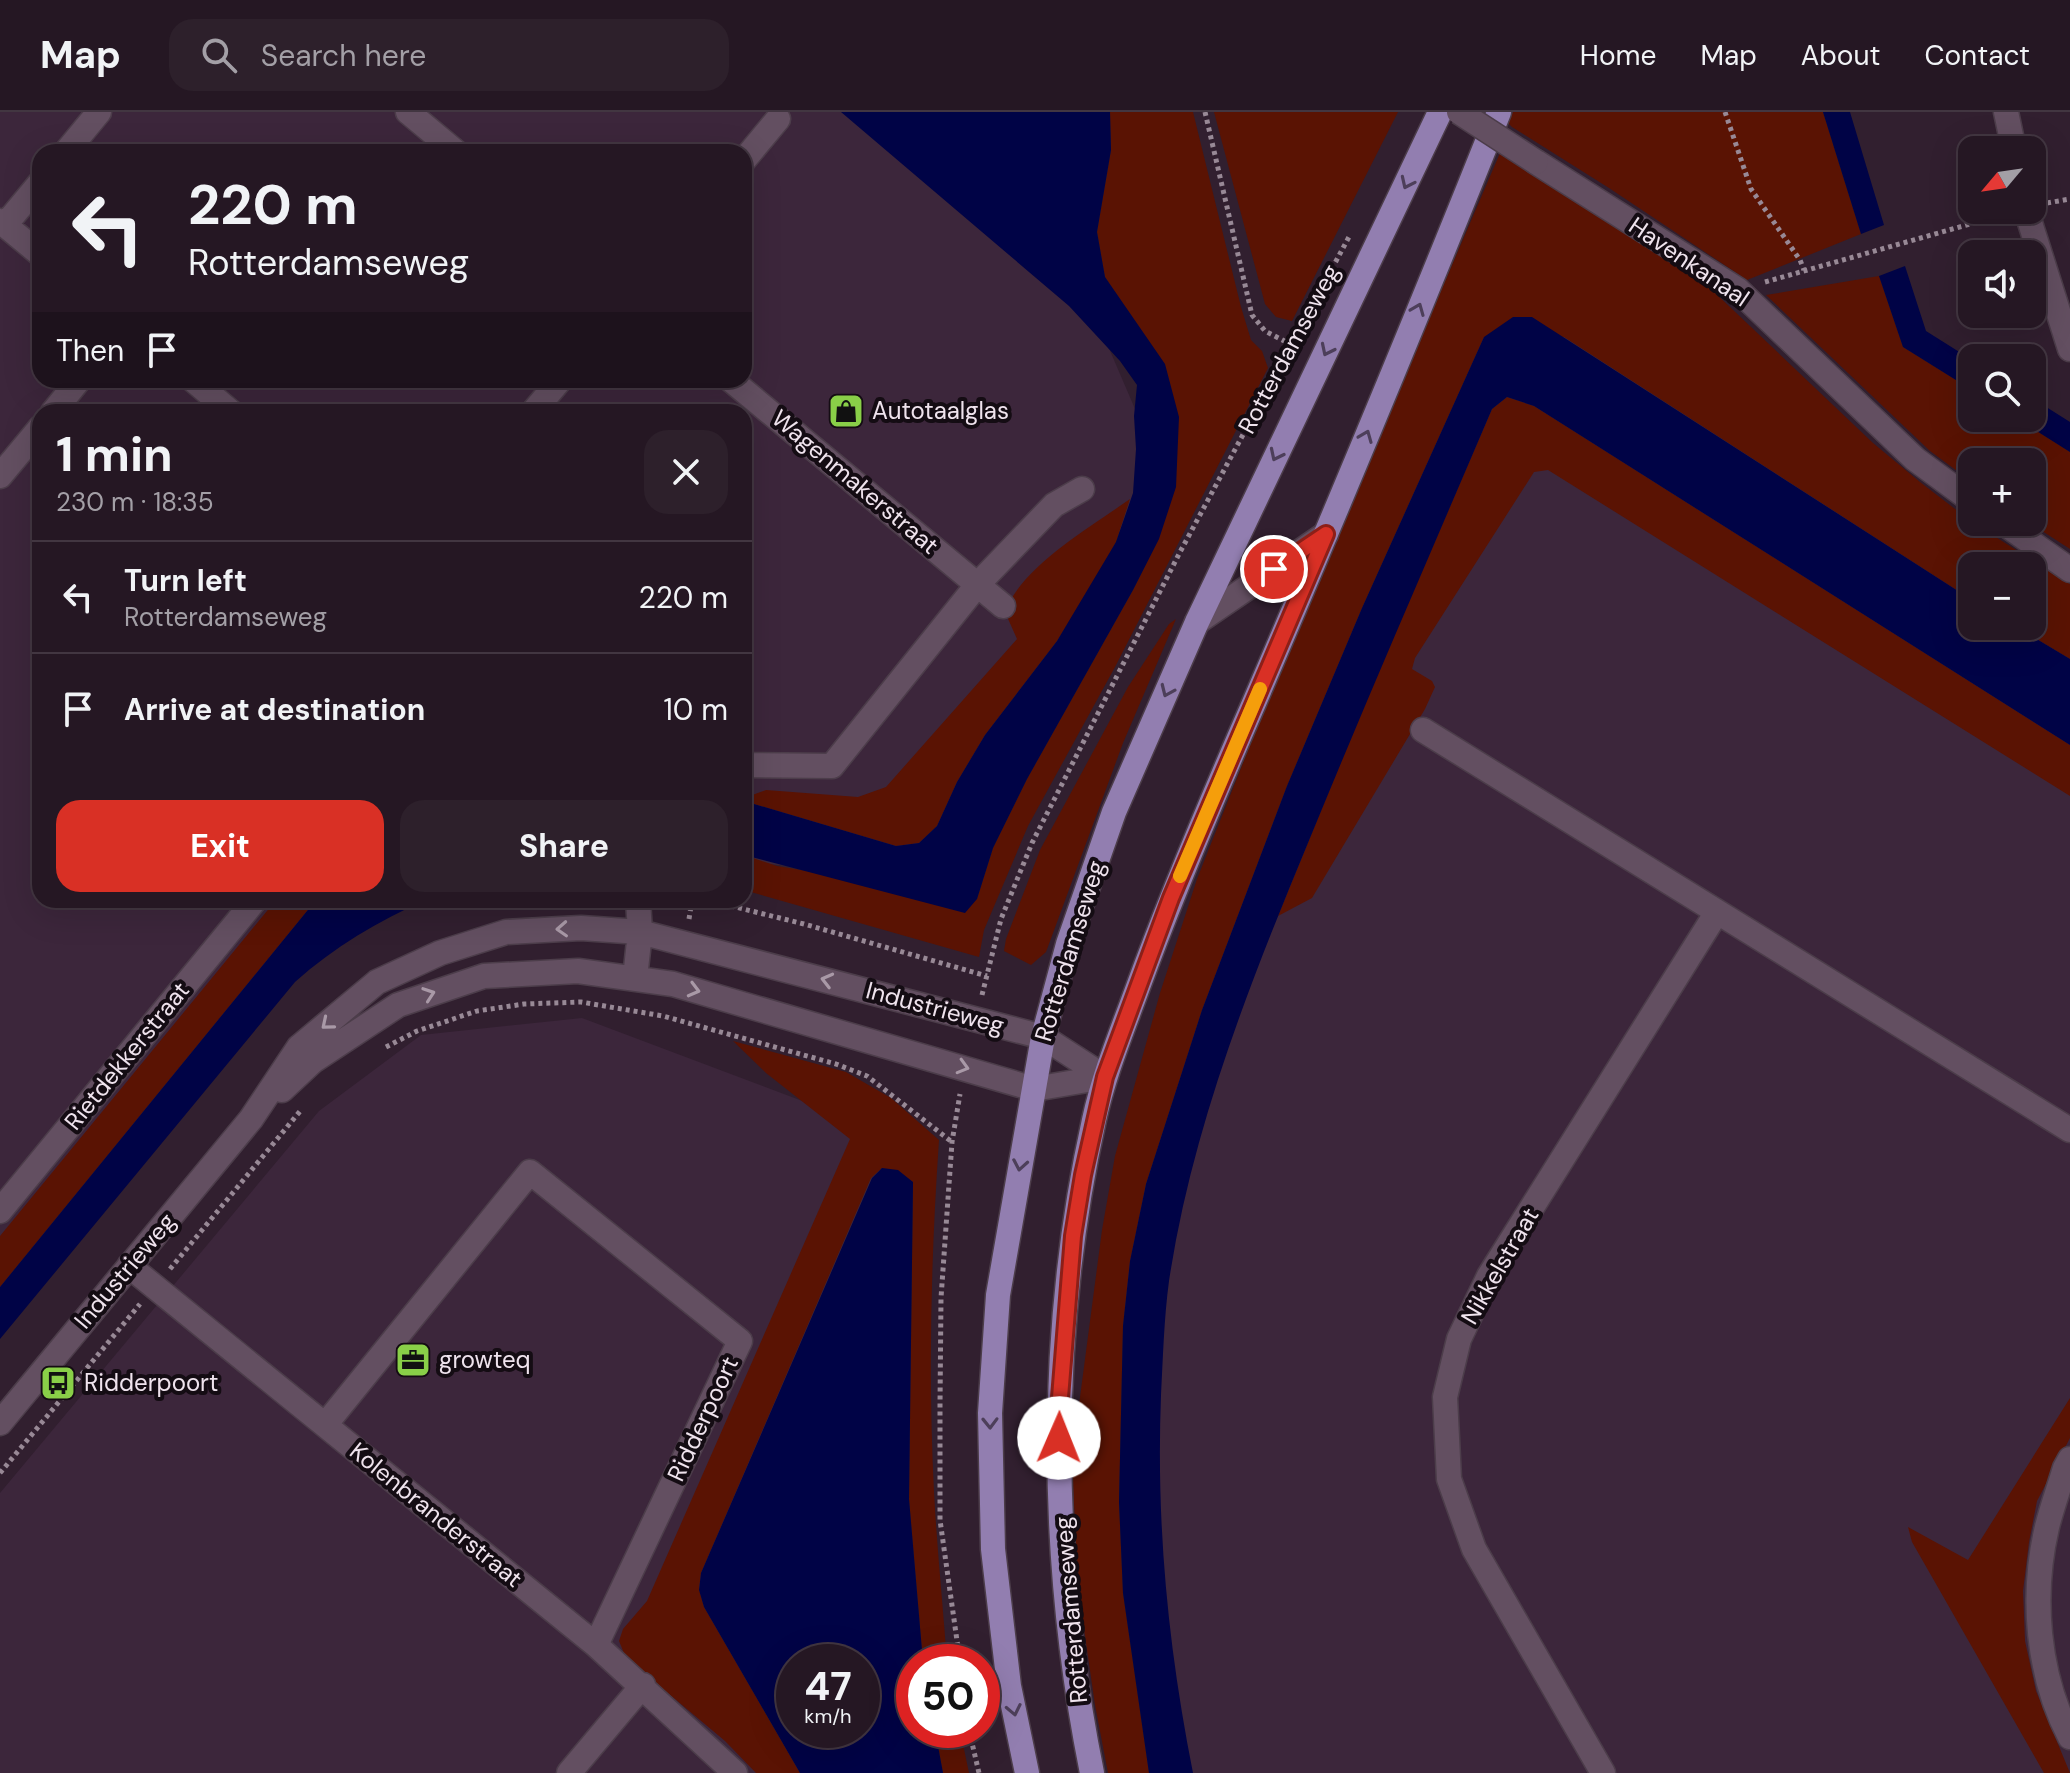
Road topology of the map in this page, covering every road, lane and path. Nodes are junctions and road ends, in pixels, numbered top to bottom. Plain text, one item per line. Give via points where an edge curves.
1 (99, 112) edge
2 (408, 112) edge
3 (1205, 112) edge
4 (1440, 112) edge
5 (1459, 112) edge
6 (1499, 112) edge
7 (1725, 112) edge
8 (2006, 112) edge
9 (778, 119) dead end
10 (2011, 136) edge
11 (73, 144) edge
12 (446, 144) edge
13 (752, 150) edge
14 (32, 191) edge
15 (1357, 221) dead end
16 (2, 223) edge
17 (1971, 224) edge
18 (2020, 224) edge
19 (32, 247) edge
20 (1804, 270) junction
21 (1738, 290) junction
22 (1292, 345) junction
23 (2070, 349) edge
24 (72, 388) edge
25 (202, 388) edge
26 (553, 388) edge
27 (741, 388) edge
28 (60, 404) edge
29 (222, 404) edge
30 (540, 404) edge
31 (32, 438) edge
32 (0, 476) edge
33 (1082, 489) dead end
34 (1958, 491) edge
35 (1326, 534) junction
36 (2022, 536) edge
37 (2070, 570) edge
38 (978, 584) junction
39 (1003, 606) dead end
40 (1197, 622) junction
41 (1423, 730) dead end
42 (752, 765) edge
43 (248, 908) edge
44 (638, 908) edge
45 (739, 908) edge
46 (1717, 912) junction
47 (640, 932) junction
48 (987, 976) joint
49 (635, 978) junction
50 (1043, 1037) junction
51 (375, 1053) dead end
52 (1105, 1077) junction
53 (1034, 1089) junction
54 (251, 1119) junction
55 (2070, 1130) edge
56 (0, 1211) edge
57 (129, 1266) junction
58 (0, 1423) edge
59 (325, 1425) junction
60 (2070, 1459) edge
61 (957, 1644) edge
62 (596, 1645) junction
63 (643, 1685) junction
64 (2070, 1737) edge
65 (973, 1748) edge
66 (569, 1773) edge
67 (735, 1773) edge
68 (979, 1773) edge
69 (1027, 1773) edge
70 (1092, 1773) edge
71 (1603, 1773) edge

1 - 11 street
2 - 12 street
3 - 22 path via 1252,315 1265,331
4 -> 40 main road, Rotterdamseweg
5 - 21 street, Havenkanaal, bridge
35 -> 6 main road, Rotterdamseweg
7 - 20 path via 1751,189
8 - 10 street
9 - 13 street
14 - 16 street
15 - 22 path, Rotterdamseweg
16 - 19 street
17 - 20 path
18 - 23 street
20 - 21 path
21 - 34 street, Havenkanaal via 1915,459
22 - 48 path, Rotterdamseweg via 1032,843 1001,919
24 - 28 street
25 - 29 street
26 - 30 street
27 - 38 street, Wagenmakerstraat
31 - 32 street
33 - 38 street via 1054,505
35 - 40 street
35 - 52 main road, Rotterdamseweg via 1171,898
36 - 37 street
38 - 39 street, Wagenmakerstraat
38 - 42 street via 832,766
40 -> 50 main road, Rotterdamseweg via 1114,812 1068,944
41 - 46 street
43 - 56 street, Rietdekkerstraat
44 - 47 street
45 - 48 path, Industrieweg
46 - 55 street
46 - 71 street, Nikkelstraat via 1489,1276 1459,1339 1445,1397 1449,1479 1474,1549
47 - 49 street
50 -> 47 street, Industrieweg
47 -> 54 street, Industrieweg via 506,932 440,953 377,982 299,1047
49 -> 53 street, Industrieweg via 739,1002
54 -> 49 street, Industrieweg via 313,1061 398,1005 484,976 578,971
50 - 52 street, Industrieweg
50 - 53 main road, Rotterdamseweg
51 - 61 path via 417,1031 477,1011 581,1002 663,1016 846,1068 867,1076 952,1142 941,1298 940,1520
52 - 53 street, Industrieweg
52 - 70 main road, Rotterdamseweg via 1073,1236 1059,1410 1061,1549
53 -> 69 main road, Rotterdamseweg via 998,1295 990,1413 993,1549 1009,1686
54 - 57 street, Industrieweg
57 - 58 street, Industrieweg
57 - 59 street, Kolenbranderstraat
59 - 62 street, Kolenbranderstraat
59 - 62 street, Ridderpoort via 530,1172 740,1341
60 - 64 street via 2046,1529 2038,1595 2043,1658
62 - 63 street, Kolenbranderstraat
63 - 66 street
63 - 67 street, Kolenbranderstraat
65 - 68 path

